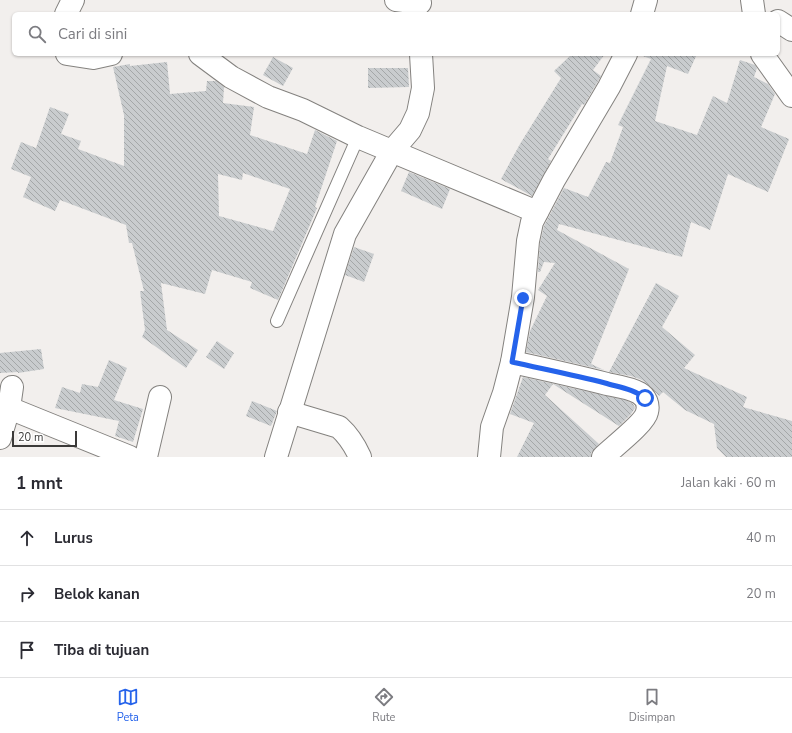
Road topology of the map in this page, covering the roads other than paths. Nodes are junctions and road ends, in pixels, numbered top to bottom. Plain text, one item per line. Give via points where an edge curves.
1 (73, 0) edge
2 (396, 0) edge
3 (646, 0) edge
4 (752, 0) edge
5 (420, 6) edge
6 (67, 12) edge
7 (643, 12) edge
8 (754, 12) edge
9 (780, 22) edge
10 (792, 30) edge
11 (80, 56) edge
12 (102, 56) edge
13 (203, 56) edge
14 (421, 56) edge
15 (625, 56) edge
16 (763, 56) edge
17 (792, 96) edge
18 (358, 137) junction
19 (392, 151) junction
20 (537, 212) junction
21 (277, 320) dead end
22 (512, 362) junction
23 (160, 398) dead end
24 (289, 412) junction
25 (0, 438) edge
26 (130, 457) edge
27 (146, 457) edge
28 (276, 457) edge
29 (360, 457) edge
30 (488, 457) edge
31 (603, 457) edge

1 - 6 street
2 - 5 street
3 - 7 street
4 - 8 street
9 - 10 street
11 - 12 street
13 - 18 street via 231,77 268,97 303,110
14 - 19 street via 423,88 418,113 410,130
15 - 20 street
16 - 17 street
18 - 19 street
18 - 21 lane
19 - 20 street
19 - 24 street via 345,234
20 - 22 street via 529,233 523,298
22 - 30 street via 492,427
22 - 31 street via 618,387 639,393 645,398 647,414
23 - 27 street
24 - 28 street
24 - 29 street via 339,427
25 - 26 street via 10,397

